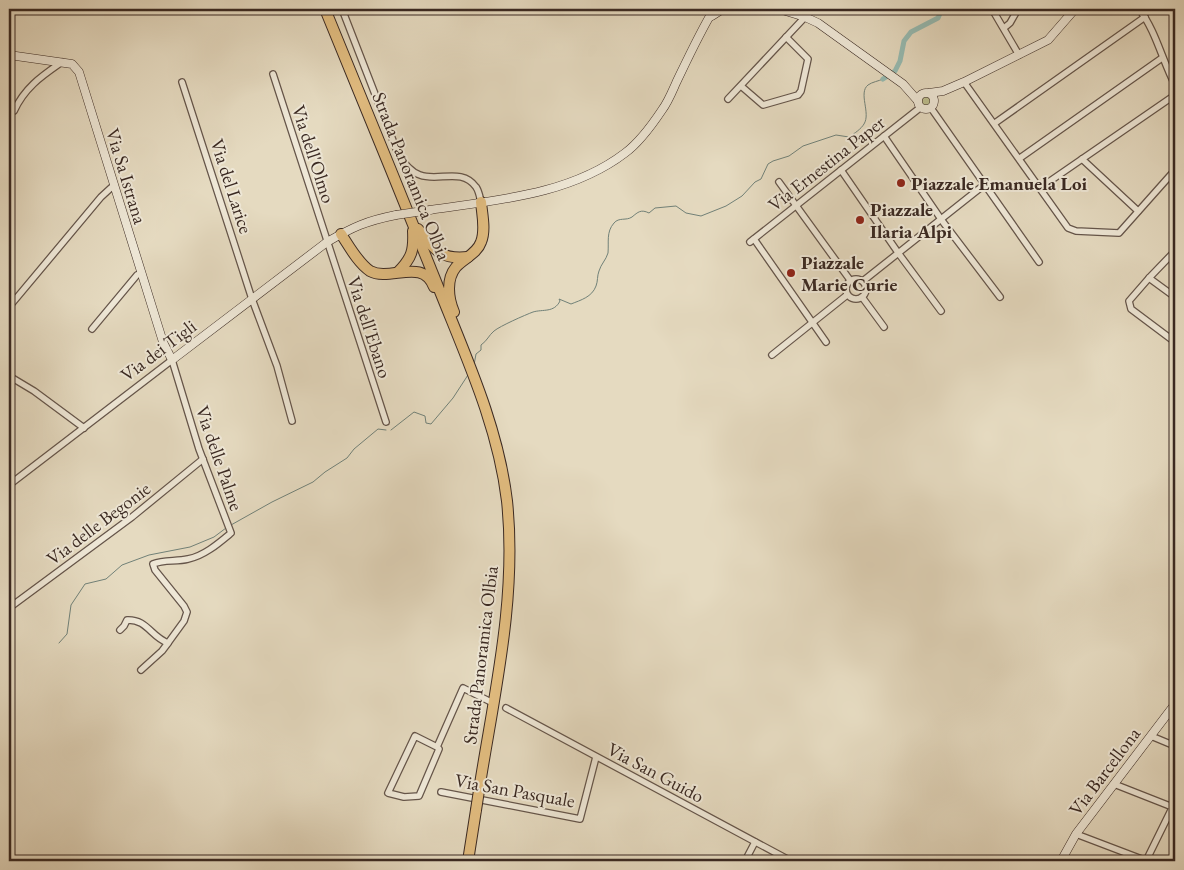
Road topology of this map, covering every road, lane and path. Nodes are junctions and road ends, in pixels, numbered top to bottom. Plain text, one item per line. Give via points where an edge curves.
1 (325, 9) edge
2 (342, 9) edge
3 (714, 9) edge
4 (723, 9) edge
5 (779, 9) edge
6 (810, 9) edge
7 (992, 9) edge
8 (1018, 9) edge
9 (1074, 9) edge
10 (1139, 9) edge
11 (805, 17) junction
12 (1145, 17) junction
13 (706, 23) junction
14 (1004, 28) junction
15 (786, 37) junction
16 (9, 55) edge
17 (1019, 55) junction
18 (1162, 58) junction
19 (62, 62) junction
20 (273, 74) dead end
21 (182, 82) dead end
22 (964, 82) junction
23 (904, 84) junction
24 (1175, 85) edge
25 (740, 86) junction
26 (943, 91) junction
27 (927, 93) junction
28 (1175, 95) edge
29 (728, 99) dead end
30 (919, 104) junction
31 (933, 105) junction
32 (9, 113) edge
33 (995, 123) junction
34 (884, 136) junction
35 (1020, 158) junction
36 (1082, 159) junction
37 (841, 170) junction
38 (1175, 170) edge
39 (779, 182) dead end
40 (984, 185) junction
41 (113, 186) junction
42 (1040, 188) junction
43 (481, 202) junction
44 (796, 206) junction
45 (1138, 211) junction
46 (942, 219) junction
47 (413, 222) junction
48 (341, 234) junction
49 (327, 242) junction
50 (1175, 251) edge
51 (898, 254) junction
52 (468, 257) junction
53 (1040, 262) dead end
54 (398, 272) junction
55 (141, 273) junction
56 (1149, 278) junction
57 (850, 280) junction
58 (863, 281) junction
59 (847, 295) junction
60 (862, 297) junction
61 (1000, 297) dead end
62 (1175, 297) edge
63 (252, 299) junction
64 (9, 307) edge
65 (941, 311) dead end
66 (812, 323) junction
67 (884, 326) dead end
68 (454, 327) junction
69 (92, 329) dead end
70 (459, 340) junction
71 (826, 342) dead end
72 (1175, 342) edge
73 (772, 356) dead end
74 (172, 360) junction
75 (9, 376) edge
76 (292, 421) dead end
77 (386, 422) dead end
78 (84, 428) junction
79 (203, 459) junction
80 (9, 485) edge
81 (9, 608) edge
82 (120, 630) dead end
83 (168, 643) junction
84 (141, 670) dead end
85 (493, 703) junction
86 (1175, 704) edge
87 (506, 708) dead end
88 (1151, 736) junction
89 (1175, 746) edge
90 (437, 747) junction
91 (596, 757) junction
92 (1114, 784) junction
93 (441, 792) dead end
94 (1174, 806) edge
95 (1076, 834) junction
96 (755, 842) junction
97 (468, 861) edge
98 (745, 861) edge
99 (791, 861) edge
100 (1061, 861) edge
101 (1147, 861) edge

1 - 47 highway, Strada Panoramica Olbia
2 - 43 street via 399,156 406,166 419,175 464,178 476,187
3 - 13 street, Via dei Tigli
4 - 13 street
5 - 11 street
6 - 11 street
7 - 14 street
8 - 14 street
9 - 17 street via 1048,40
10 - 12 street
11 - 15 street
11 - 23 street
12 - 18 street
12 - 33 street
13 - 43 street, Via dei Tigli via 663,108 647,131 626,152 580,178 542,191
14 - 17 street
15 - 25 street
15 - 25 street via 808,58 801,92 763,105
16 - 19 street
17 - 22 street
18 - 24 street
18 - 35 street
19 - 32 street via 35,80 14,111
19 - 41 street, Via Sa Istrana via 72,64 79,72
20 - 49 street, Via dell'Olmo
21 - 63 street, Via del Larice
22 - 26 street
22 - 33 street
23 - 27 street
23 - 30 street
25 - 29 street
26 - 27 street
26 - 31 street
27 - 30 street via 920,96
27 - 31 street via 934,96
28 - 36 street
30 - 31 street via 924,109
30 - 34 street, Via Ernestina Paper
31 - 40 street
33 - 35 street
34 - 37 street, Via Ernestina Paper
34 - 46 street
35 - 42 street
36 - 42 street
36 - 45 street
37 - 44 street, Via Ernestina Paper
37 - 51 street
38 - 45 street
39 - 44 street
40 - 46 street
40 - 53 street
41 - 55 street, Via Sa Istrana
41 - 64 street
42 - 45 street via 1068,228 1076,231 1119,233
43 - 48 street, Via dei Tigli, bridge via 370,220
43 - 52 highway via 483,235 477,250
44 - 57 street
44 - 66 street, Via Ernestina Paper via 752,240
46 - 51 street
46 - 61 street
47 - 52 highway via 436,251 454,258
47 - 54 highway via 412,254
47 - 68 highway, Strada Panoramica Olbia
48 - 49 street, Via dei Tigli
48 - 54 highway via 362,264 371,271 388,275
49 - 63 street, Via dei Tigli
49 - 77 street, Via dell'Ebano
50 - 56 street
51 - 58 street
51 - 65 street
52 - 70 highway via 450,276 452,307 462,329
54 - 68 highway via 424,274 432,283 446,318
55 - 69 street
55 - 74 street, Via Sa Istrana
56 - 62 street
56 - 72 street via 1129,301 1131,309
57 - 58 street via 858,278
57 - 59 street via 845,287
58 - 60 street via 866,290
59 - 60 street via 855,299
59 - 66 street
60 - 67 street
63 - 74 street, Via dei Tigli
63 - 76 street, Via del Larice via 277,366
66 - 71 street
66 - 73 street
68 - 70 highway, Strada Panoramica Olbia
70 - 85 highway, Strada Panoramica Olbia via 491,426 505,492 510,562 508,605
74 - 78 street, Via dei Tigli
74 - 79 street, Via delle Palme
75 - 78 street
78 - 80 street, Via dei Tigli
79 - 81 street, Via delle Begonie via 132,517
79 - 83 street, Via delle Palme via 231,533 190,559 153,564 187,612
82 - 83 street via 126,620 132,619
83 - 84 street
85 - 90 street via 463,688
85 - 97 highway, Strada Panoramica Olbia, bridge
86 - 88 street, Via Barcellona
87 - 91 street, Via San Guido
88 - 89 street
88 - 92 street, Via Barcellona
90 - 90 street via 415,736 388,793 419,796 439,749
91 - 93 street, Via San Pasquale via 580,819
91 - 96 street, Via San Guido
92 - 94 street
92 - 95 street, Via Barcellona
94 - 101 street
95 - 100 street, Via Barcellona
95 - 101 street
96 - 98 street
96 - 99 street, Via San Guido

